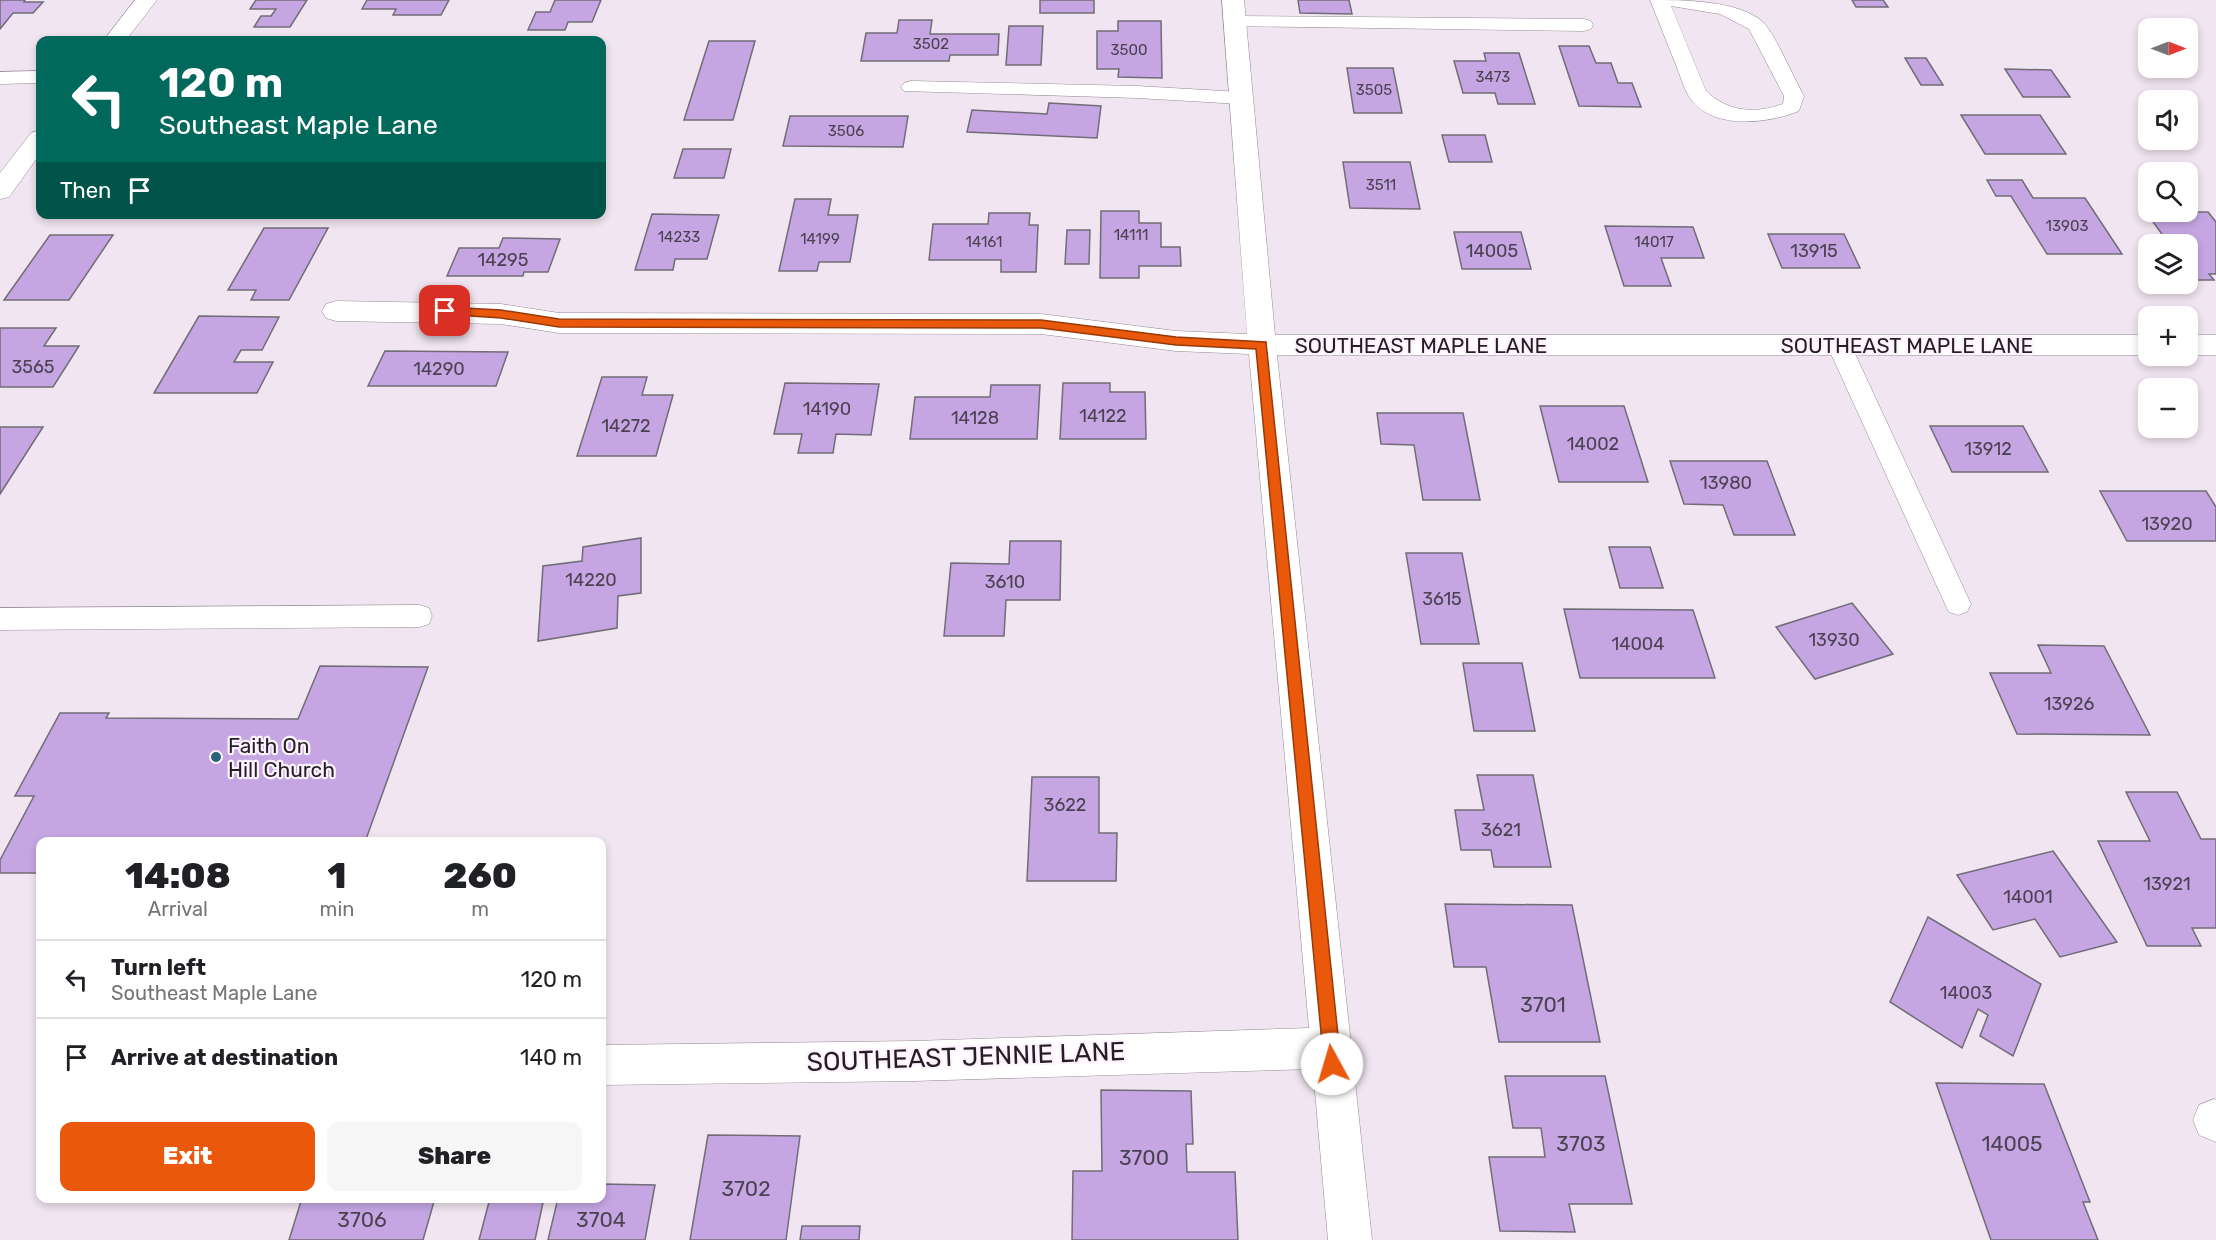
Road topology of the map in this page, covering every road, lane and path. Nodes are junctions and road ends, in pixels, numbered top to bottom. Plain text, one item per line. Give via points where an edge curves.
1 (146, 0) edge
2 (1659, 0) edge
3 (1665, 0) edge
4 (1233, 11) edge
5 (1584, 25) dead end
6 (118, 36) edge
7 (36, 77) edge
8 (0, 78) edge
9 (911, 87) dead end
10 (1241, 98) junction
11 (36, 143) edge
12 (0, 190) edge
13 (336, 311) dead end
14 (1262, 345) junction
15 (1839, 345) junction
16 (2138, 345) edge
17 (2198, 345) edge
18 (2216, 345) edge
19 (1959, 604) dead end
20 (419, 616) dead end
21 (0, 619) edge
22 (1331, 1048) junction
23 (606, 1065) edge
24 (1350, 1240) edge

1 - 6 street
2 - 3 lane via 1697,94 1707,106 1722,113 1749,116 1776,114 1792,107 1794,96 1757,26 1748,17
4 - 5 lane
4 - 10 street
7 - 8 lane
9 - 10 lane
10 - 14 street
11 - 12 street
13 - 14 street, SOUTHEAST MAPLE LANE via 467,312 559,323 1041,324 1176,341
14 - 15 street, SOUTHEAST MAPLE LANE
14 - 22 street
15 - 16 street, SOUTHEAST MAPLE LANE
15 - 19 lane
17 - 18 street
20 - 21 lane
22 - 23 street, SOUTHEAST JENNIE LANE via 914,1061
22 - 24 street

